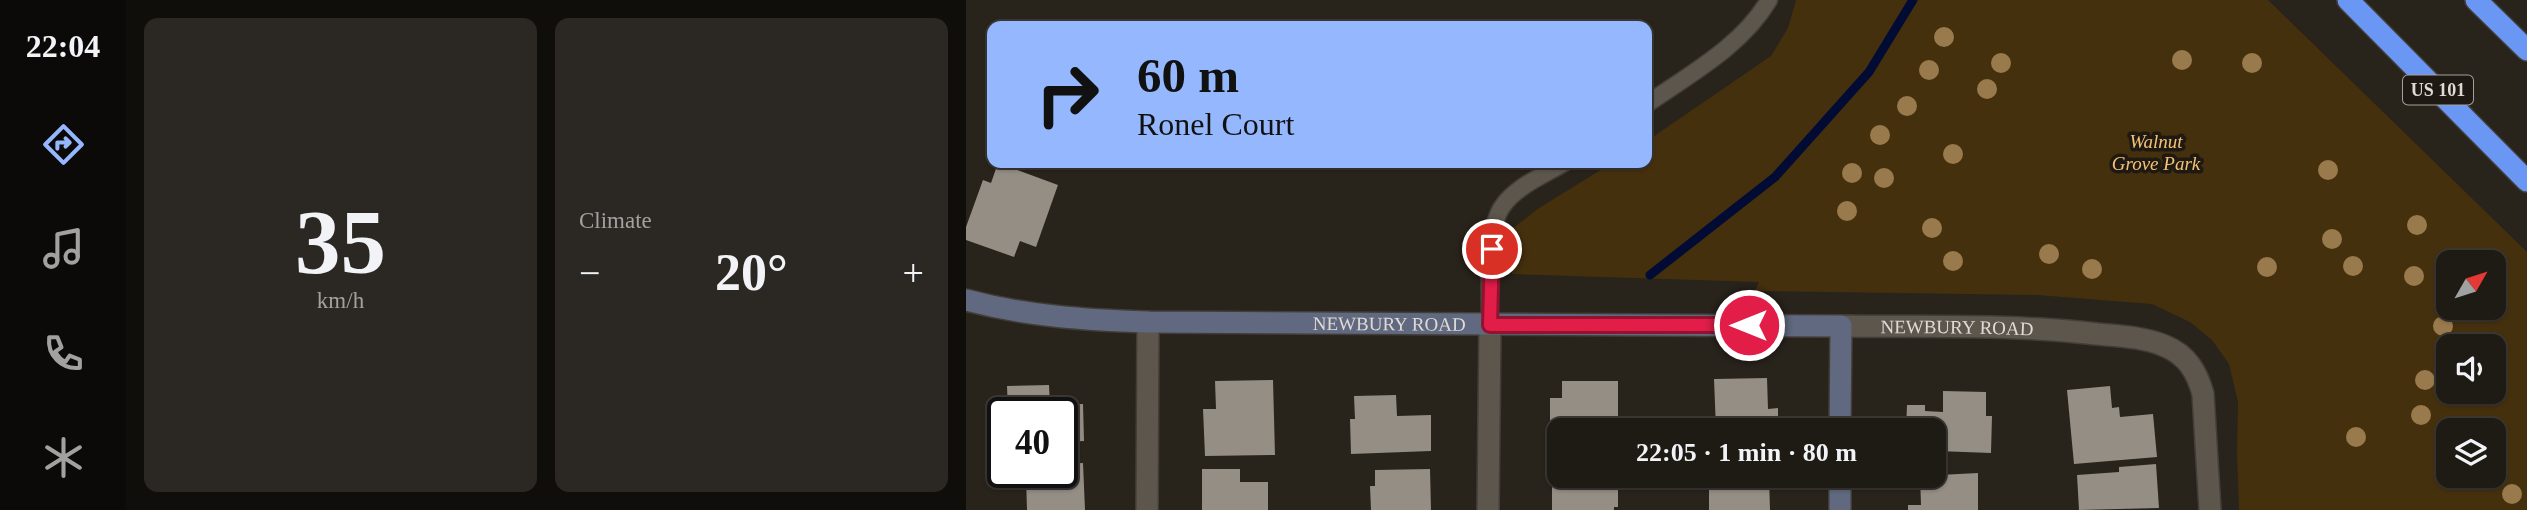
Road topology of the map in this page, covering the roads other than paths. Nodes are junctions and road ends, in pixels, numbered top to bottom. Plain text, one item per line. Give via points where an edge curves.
1 (1769, 0) edge
2 (2348, 0) edge
3 (2476, 0) edge
4 (2527, 50) edge
5 (1652, 100) edge
6 (1556, 168) edge
7 (2527, 181) edge
8 (966, 300) edge
9 (1148, 322) junction
10 (1490, 325) junction
11 (1841, 326) junction
12 (1840, 418) edge
13 (1840, 488) edge
14 (1147, 510) edge
15 (1488, 510) edge
16 (1840, 510) edge
17 (2210, 510) edge

1 - 5 lane via 1742,35
2 - 7 highway, US 101
3 - 4 highway
6 - 10 lane via 1518,192 1502,207 1493,227
8 - 9 street, NEWBURY ROAD via 1073,319
9 - 10 street, NEWBURY ROAD
9 - 14 street
10 - 11 street, NEWBURY ROAD
10 - 15 street
11 - 12 street
11 - 17 street, NEWBURY ROAD via 2054,328 2142,339 2167,347 2187,360 2203,394
13 - 16 street

